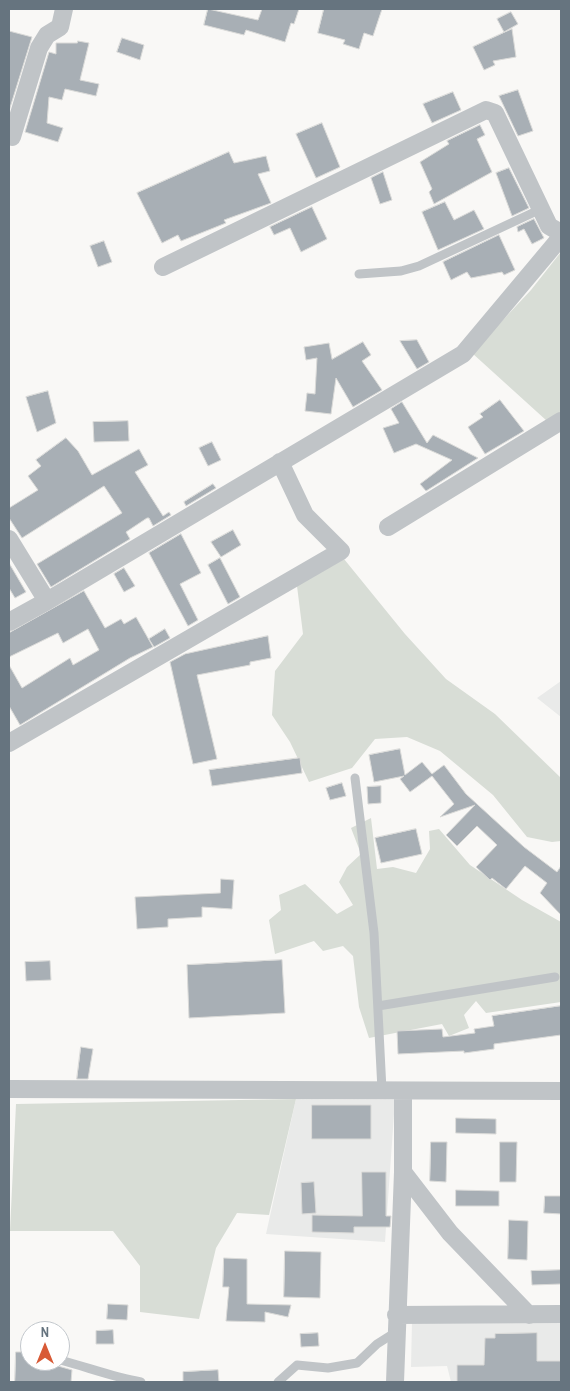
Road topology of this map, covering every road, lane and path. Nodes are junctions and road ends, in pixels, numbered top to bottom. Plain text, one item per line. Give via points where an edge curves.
1 (64, 9) edge
2 (12, 137) dead end
3 (541, 208) junction
4 (561, 233) edge
5 (561, 237) edge
6 (163, 267) dead end
7 (359, 274) dead end
8 (561, 421) edge
9 (280, 462) junction
10 (388, 527) dead end
11 (9, 538) edge
12 (47, 601) junction
13 (9, 622) edge
14 (9, 743) edge
15 (355, 778) dead end
16 (556, 977) dead end
17 (378, 1006) junction
18 (9, 1089) edge
19 (382, 1090) junction
20 (403, 1090) junction
21 (561, 1091) edge
22 (403, 1172) junction
23 (561, 1314) edge
24 (529, 1315) junction
25 (396, 1324) junction
26 (70, 1362) edge
27 (141, 1382) edge
28 (278, 1382) edge
29 (395, 1382) edge

1 - 2 street via 60,27 47,35 39,48
3 - 4 street via 549,226
3 - 6 street via 495,113 486,110
3 - 7 lane via 419,266 401,271
5 - 9 street via 463,354
8 - 10 street
9 - 12 street
9 - 14 street via 305,515 341,551
11 - 12 street
12 - 13 street
15 - 17 lane via 374,933
16 - 17 lane
17 - 19 lane
18 - 19 street
19 - 20 street
20 - 21 street
20 - 22 street
22 - 24 street via 450,1233
22 - 25 street
23 - 24 street
24 - 25 street
25 - 28 lane via 357,1363 328,1368 298,1365
25 - 29 street
26 - 27 lane

